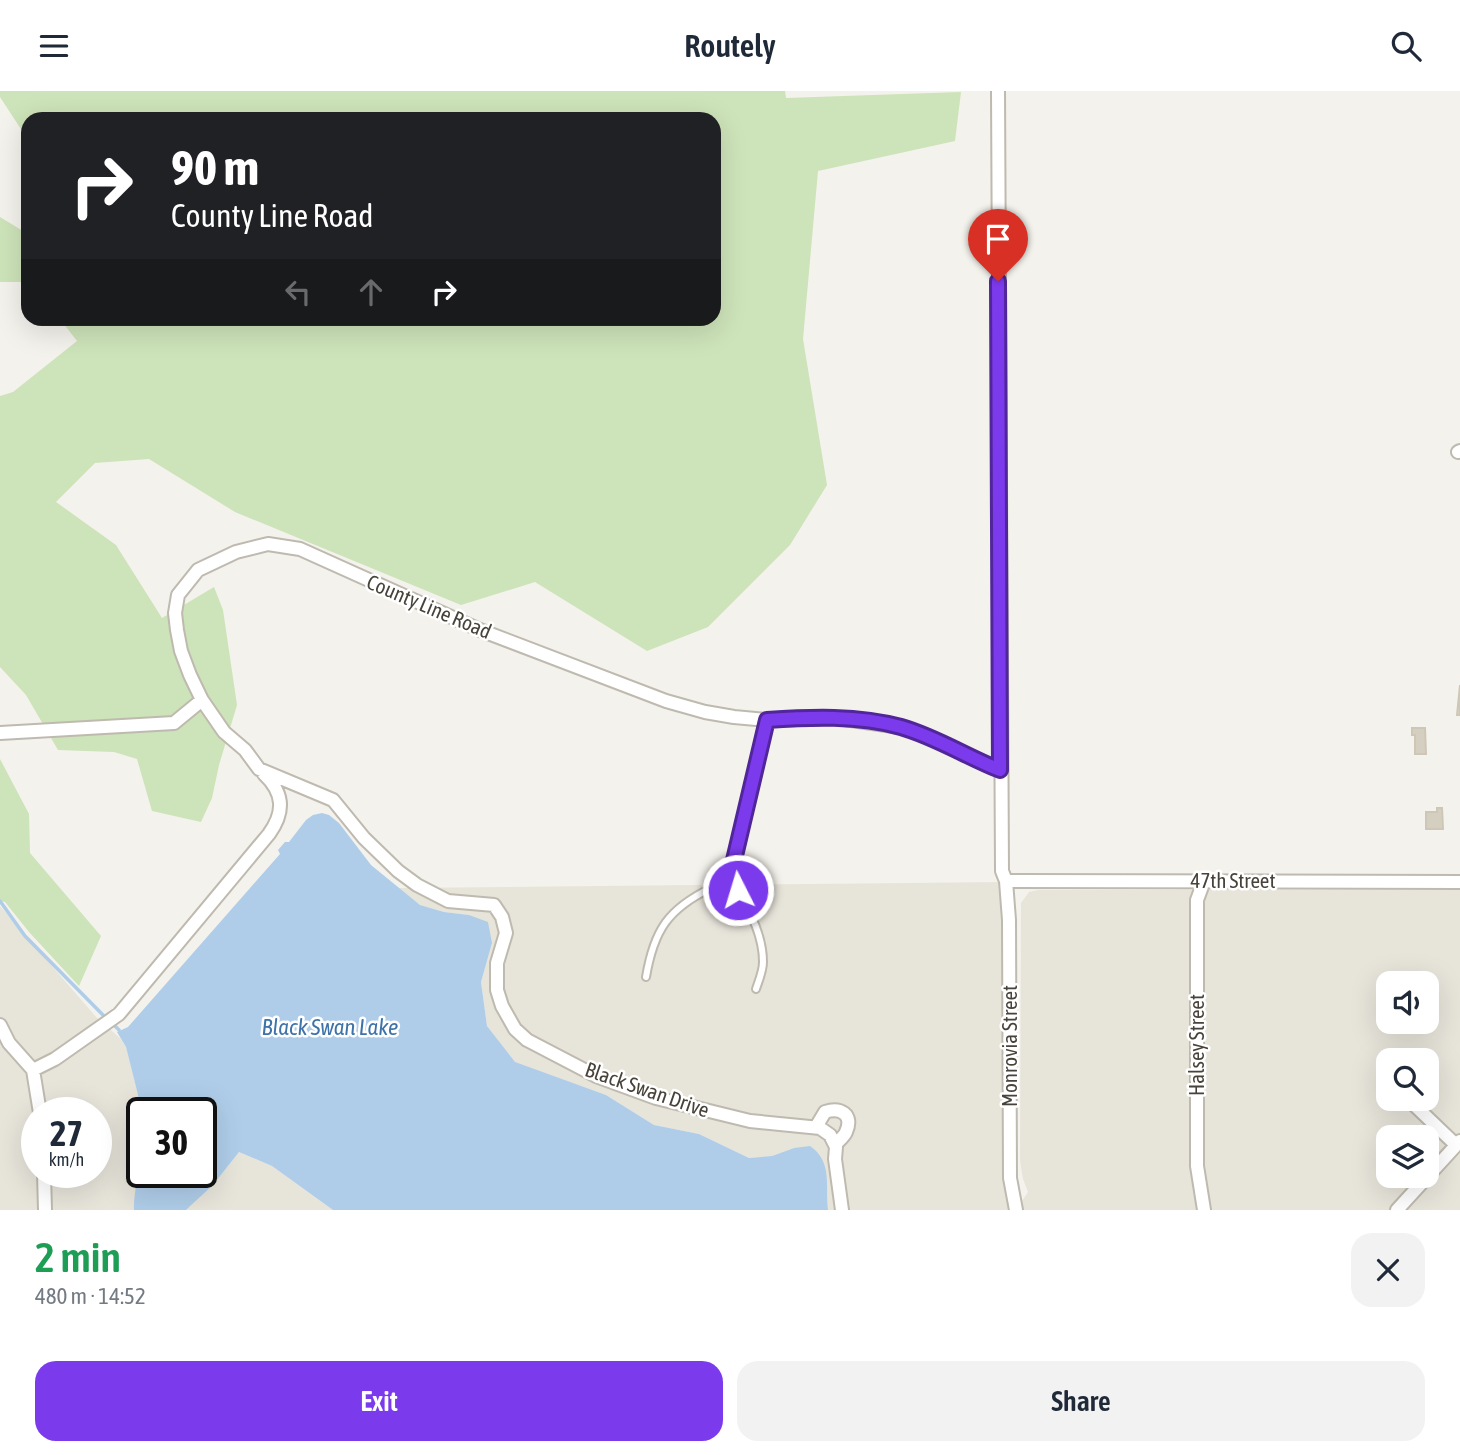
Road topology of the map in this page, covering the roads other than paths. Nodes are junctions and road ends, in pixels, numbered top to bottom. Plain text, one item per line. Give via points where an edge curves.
1 (998, 91) edge
2 (202, 700) junction
3 (767, 720) junction
4 (0, 733) edge
5 (259, 769) junction
6 (1000, 770) junction
7 (734, 860) junction
8 (1006, 881) junction
9 (1204, 881) junction
10 (1460, 882) edge
11 (713, 887) junction
12 (738, 895) junction
13 (646, 977) dead end
14 (756, 989) dead end
15 (0, 1025) edge
16 (33, 1070) junction
17 (37, 1097) edge
18 (1422, 1111) edge
19 (816, 1127) junction
20 (1458, 1143) edge
21 (835, 1145) junction
22 (44, 1188) edge
23 (45, 1210) edge
24 (842, 1210) edge
25 (1016, 1210) edge
26 (1204, 1210) edge
27 (1397, 1210) edge

1 - 6 street, Monrovia Street
2 - 3 street, County Line Road via 181,651 175,613 178,595 210,564 268,544 300,549 480,630 666,701 705,712
2 - 4 street via 174,723
2 - 5 street, Black Swan Drive
3 - 6 street, County Line Road via 837,719 900,727
3 - 7 street
5 - 16 street, Black Swan Drive via 276,785 280,797 278,820 269,834 119,1014
5 - 19 street, Black Swan Drive via 333,800 365,838 417,885 448,901 494,905 506,933 497,963 496,991 515,1029 527,1040 596,1076 656,1098 750,1122
6 - 8 street, Monrovia Street
7 - 11 street
7 - 12 street
8 - 9 street, 47th Street
8 - 25 street, Monrovia Street via 1010,1178
9 - 10 street, 47th Street
9 - 26 street, Halsey Street via 1197,900 1197,1166
11 - 12 street via 712,896 722,904
11 - 13 lane via 674,911 658,932
12 - 14 lane via 748,907 761,948 763,962
15 - 16 street
16 - 17 street
18 - 20 street
19 - 21 street via 830,1135
19 - 21 street via 825,1112 833,1109 847,1114 846,1132
20 - 27 street
21 - 24 street
22 - 23 street

